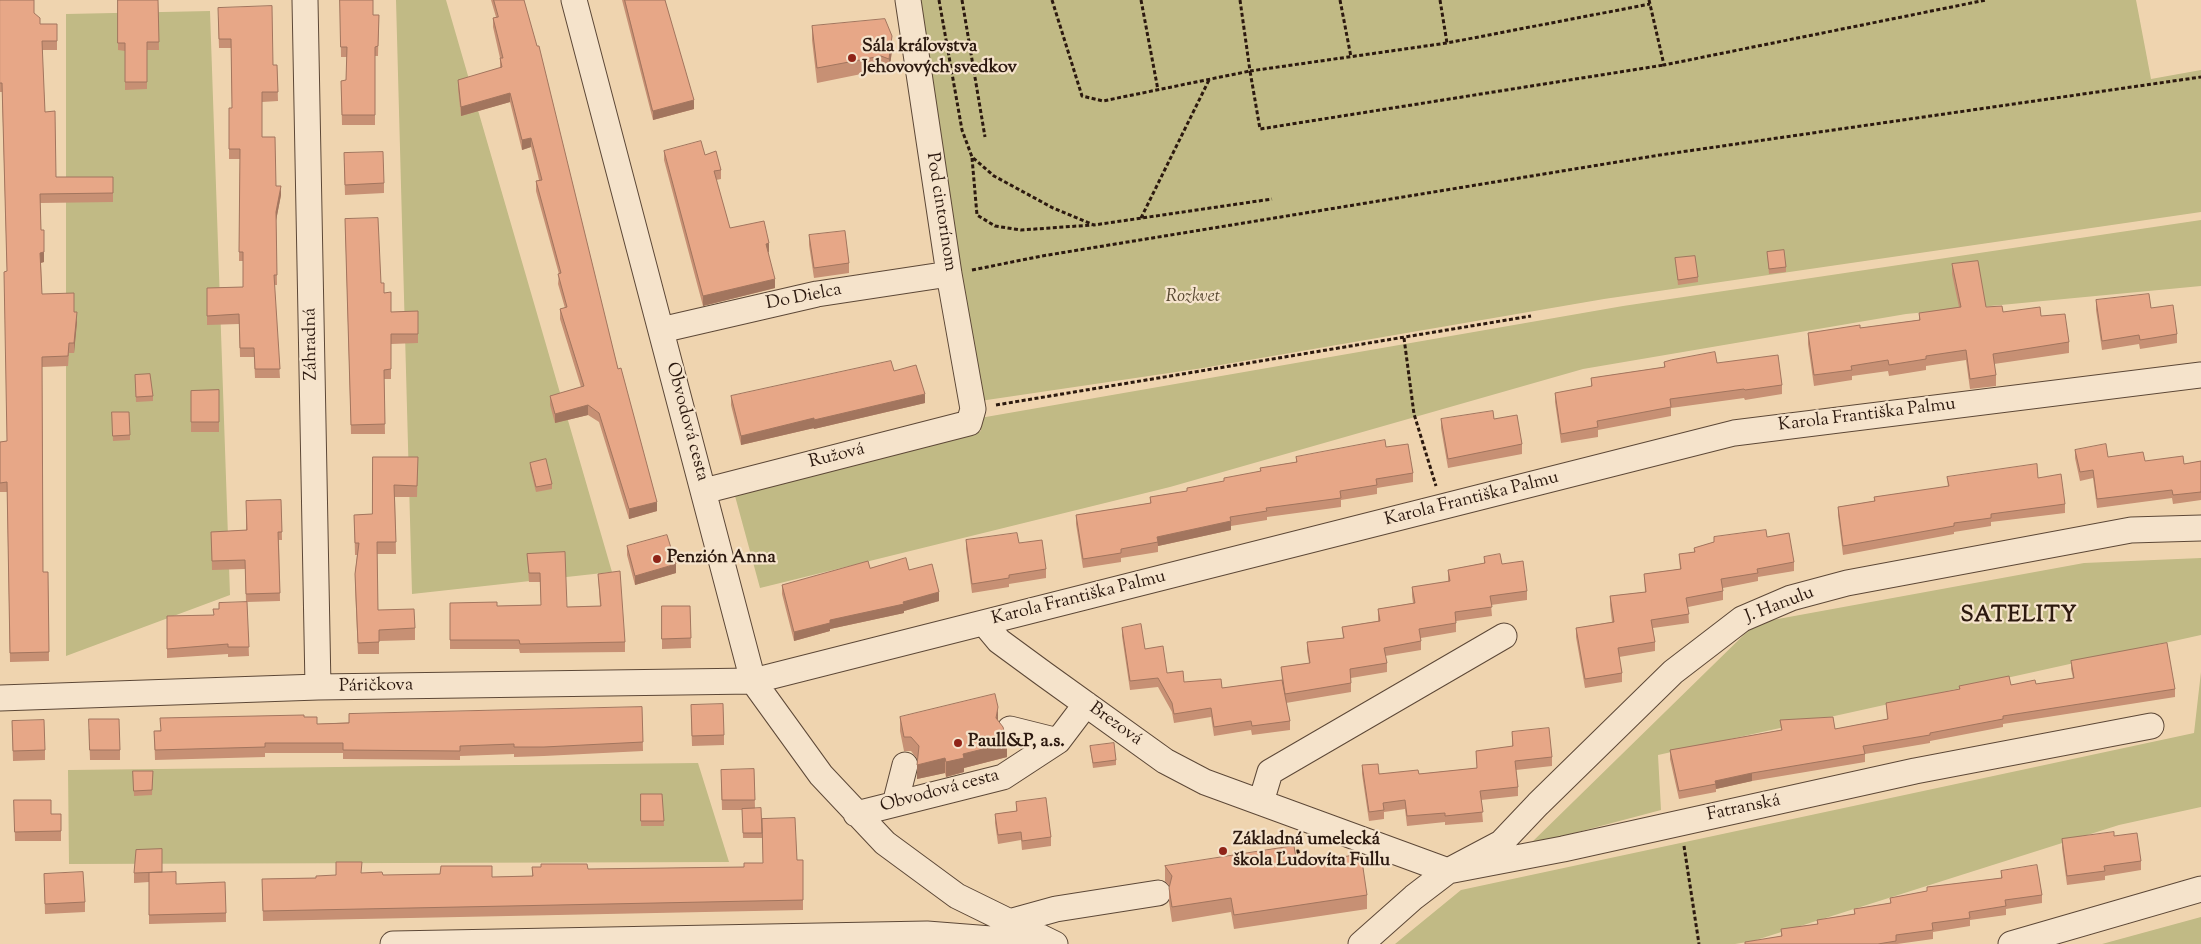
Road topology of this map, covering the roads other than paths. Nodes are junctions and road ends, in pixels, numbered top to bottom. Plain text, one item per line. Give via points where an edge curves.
1 (305, 0) edge
2 (574, 0) edge
3 (908, 0) edge
4 (949, 274) junction
5 (661, 330) junction
6 (2201, 374) edge
7 (971, 416) joint
8 (704, 491) junction
9 (2201, 528) edge
10 (984, 623) junction
11 (1504, 636) dead end
12 (753, 681) junction
13 (318, 687) junction
14 (0, 698) edge
15 (1086, 704) junction
16 (2151, 726) dead end
17 (1010, 729) dead end
18 (1058, 740) junction
19 (905, 765) dead end
20 (1261, 802) junction
21 (895, 804) junction
22 (856, 814) junction
23 (1448, 871) junction
24 (2201, 889) edge
25 (1158, 894) dead end
26 (1009, 922) junction
27 (393, 944) edge
28 (1053, 944) edge
29 (1361, 944) edge
30 (2011, 944) edge

1 - 13 street, Záhradná
2 - 5 street, Obvodová cesta
3 - 4 street, Pod cintorínom
4 - 5 street, Do Dielca via 817,294
4 - 7 street, Pod cintorínom
5 - 8 street, Obvodová cesta
6 - 10 street, Karola Františka Palmu via 1734,433
7 - 8 street, Ružová
8 - 12 street, Obvodová cesta
9 - 23 street, J. Hanulu via 2131,530 1847,583 1791,598 1742,619 1673,672 1501,843
10 - 12 street, Karola Františka Palmu
10 - 15 street, Brezová via 999,641
11 - 20 street via 1270,772
12 - 13 street, Páričkova
12 - 22 street, Obvodová cesta via 821,774
13 - 14 street, Páričkova
15 - 18 street, Obvodová cesta
15 - 20 street, Brezová via 1165,761 1205,782
16 - 23 street, Fatranská via 1915,771 1563,849
17 - 18 street
18 - 21 street, Obvodová cesta via 1003,777
19 - 21 street
20 - 23 street, Brezová
21 - 22 street, Obvodová cesta
22 - 26 street, Obvodová cesta via 885,844 957,896
23 - 29 street, Fatranská
24 - 30 street
25 - 26 street via 1056,909
26 - 28 street, Obvodová cesta
27 - 28 street via 927,934

